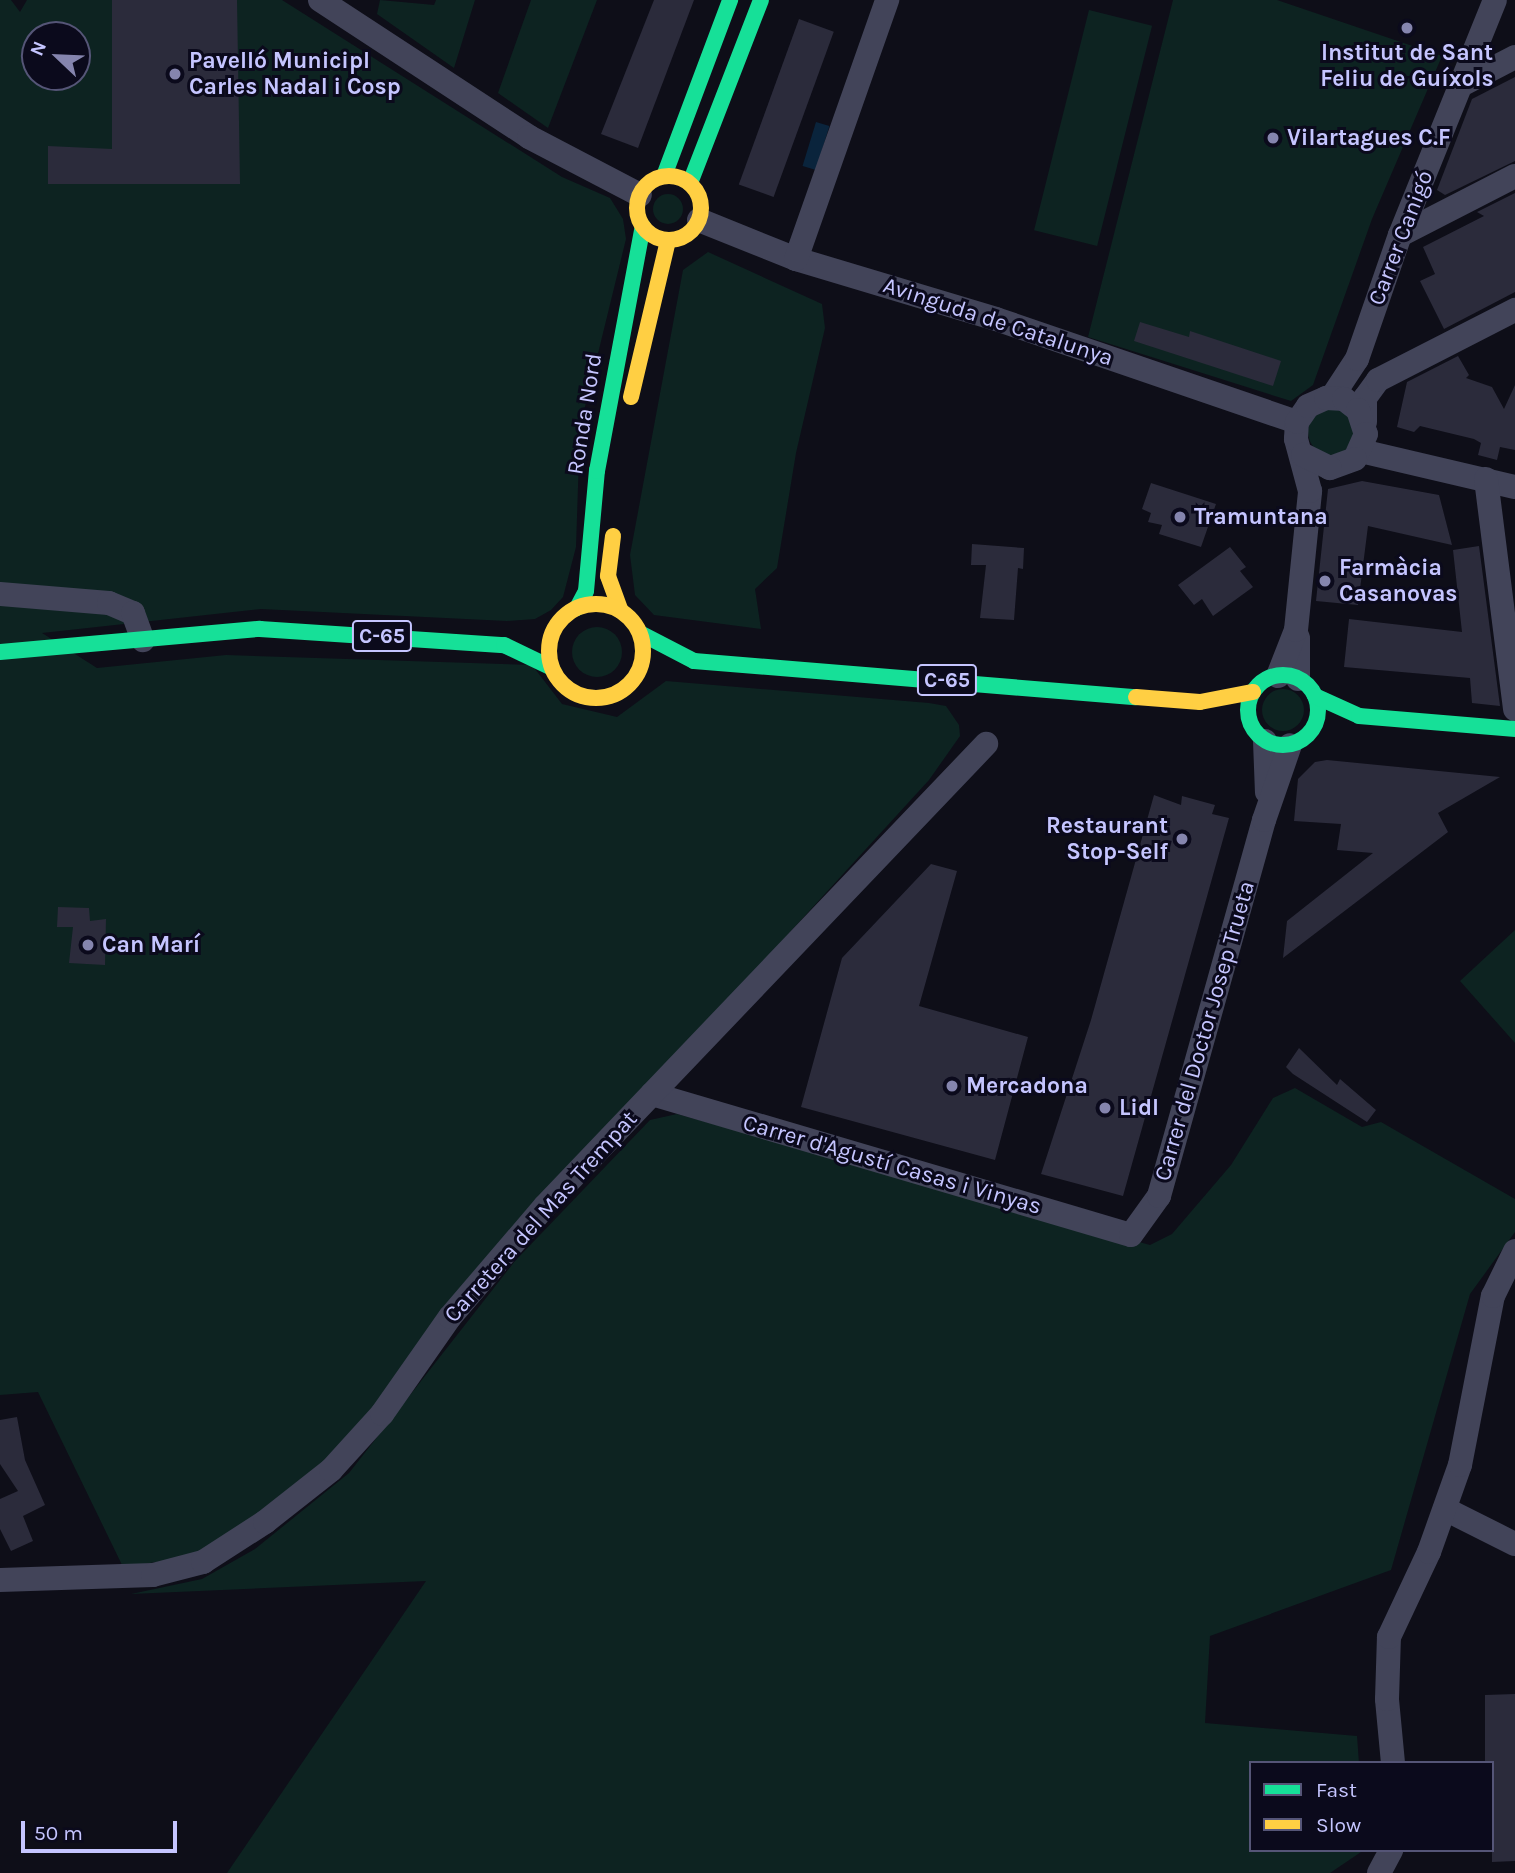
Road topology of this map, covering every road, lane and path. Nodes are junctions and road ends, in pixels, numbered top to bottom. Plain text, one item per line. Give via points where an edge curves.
1 (320, 0) edge
2 (730, 0) edge
3 (761, 0) edge
4 (887, 0) edge
5 (1495, 0) edge
6 (1515, 57) edge
7 (1461, 85) junction
8 (664, 176) junction
9 (1515, 176) edge
10 (690, 183) junction
11 (640, 195) junction
12 (699, 220) junction
13 (643, 226) junction
14 (1400, 235) junction
15 (668, 240) junction
16 (796, 259) junction
17 (1515, 310) edge
18 (1357, 359) junction
19 (1332, 397) junction
20 (628, 414) dead end
21 (1361, 416) junction
22 (1297, 422) junction
23 (1361, 451) junction
24 (1303, 455) junction
25 (1325, 468) junction
26 (1486, 480) junction
27 (1515, 487) edge
28 (1310, 491) junction
29 (615, 522) dead end
30 (0, 594) edge
31 (577, 608) junction
32 (621, 611) junction
33 (556, 626) junction
34 (640, 633) junction
35 (143, 639) junction
36 (504, 645) junction
37 (0, 652) edge
38 (694, 661) junction
39 (552, 668) junction
40 (637, 676) junction
41 (1297, 684) junction
42 (1253, 692) junction
43 (1200, 702) junction
44 (1515, 709) edge
45 (1359, 716) junction
46 (1314, 726) junction
47 (1515, 729) edge
48 (1258, 733) junction
49 (986, 744) dead end
50 (1290, 745) junction
51 (1264, 820) junction
52 (652, 1094) junction
53 (1131, 1234) joint
54 (1515, 1251) edge
55 (1445, 1509) junction
56 (1515, 1544) edge
57 (0, 1580) edge
58 (1393, 1761) edge
59 (1390, 1852) edge
60 (1379, 1873) edge

1 - 11 street via 529,137
2 - 8 main road
3 - 10 main road
4 - 16 street
5 - 7 street, Carrer Canigó
6 - 7 street
7 - 14 street, Carrer Canigó
8 - 10 main road
8 - 11 main road via 645,186
9 - 14 street
10 - 12 main road via 701,200
11 - 13 main road, Ronda Nord
12 - 15 main road via 687,235
12 - 16 street, Avinguda de Catalunya
13 - 15 main road
13 - 31 main road, Ronda Nord via 597,471 586,591
14 - 18 street, Carrer Canigó
15 - 20 main road, Ronda Nord
16 - 22 street, Avinguda de Catalunya via 996,319
17 - 21 street via 1378,380 1365,398
18 - 19 street, Carrer Canigó
18 - 21 street, Carrer Canigó
19 - 21 street
19 - 22 street, Carrer Canigó via 1308,406
21 - 23 street, Carrer Canigó
22 - 24 street via 1296,439
23 - 25 street via 1346,465
23 - 26 street
24 - 25 street
24 - 28 street
25 - 28 street
26 - 27 street
26 - 44 street
28 - 41 street via 1296,630 1301,654
29 - 32 main road via 608,576
30 - 35 street via 109,603 133,612
31 - 32 main road via 607,605
31 - 33 main road
32 - 34 main road
33 - 36 main road, C-65
33 - 39 main road via 549,653
34 - 38 main road, C-65
34 - 40 main road via 644,647
35 - 36 main road, C-65 via 260,629
35 - 37 main road, C-65
36 - 39 main road, C-65
38 - 40 main road, C-65
38 - 43 main road, C-65
39 - 40 main road via 570,691 599,699 620,692
41 - 42 main road
41 - 45 main road
41 - 46 main road via 1318,711
42 - 43 main road, C-65
42 - 48 main road via 1248,712
43 - 48 main road, C-65
45 - 46 main road
45 - 47 main road
46 - 50 main road
48 - 50 main road
48 - 51 street, Carrer del Doctor Josep Trueta via 1268,786
49 - 52 street, Carretera del Mas Trempat
50 - 51 street, Carrer del Doctor Josep Trueta
51 - 53 street, Carrer del Doctor Josep Trueta via 1159,1196
52 - 53 street, Carrer d'Agustí Casas i Vinyas
52 - 57 street, Carretera del Mas Trempat via 545,1206 450,1317 382,1414 331,1470 265,1522 203,1562 153,1575
54 - 55 street via 1493,1296 1460,1465
55 - 56 street
55 - 58 street via 1389,1637 1387,1699
59 - 60 street

